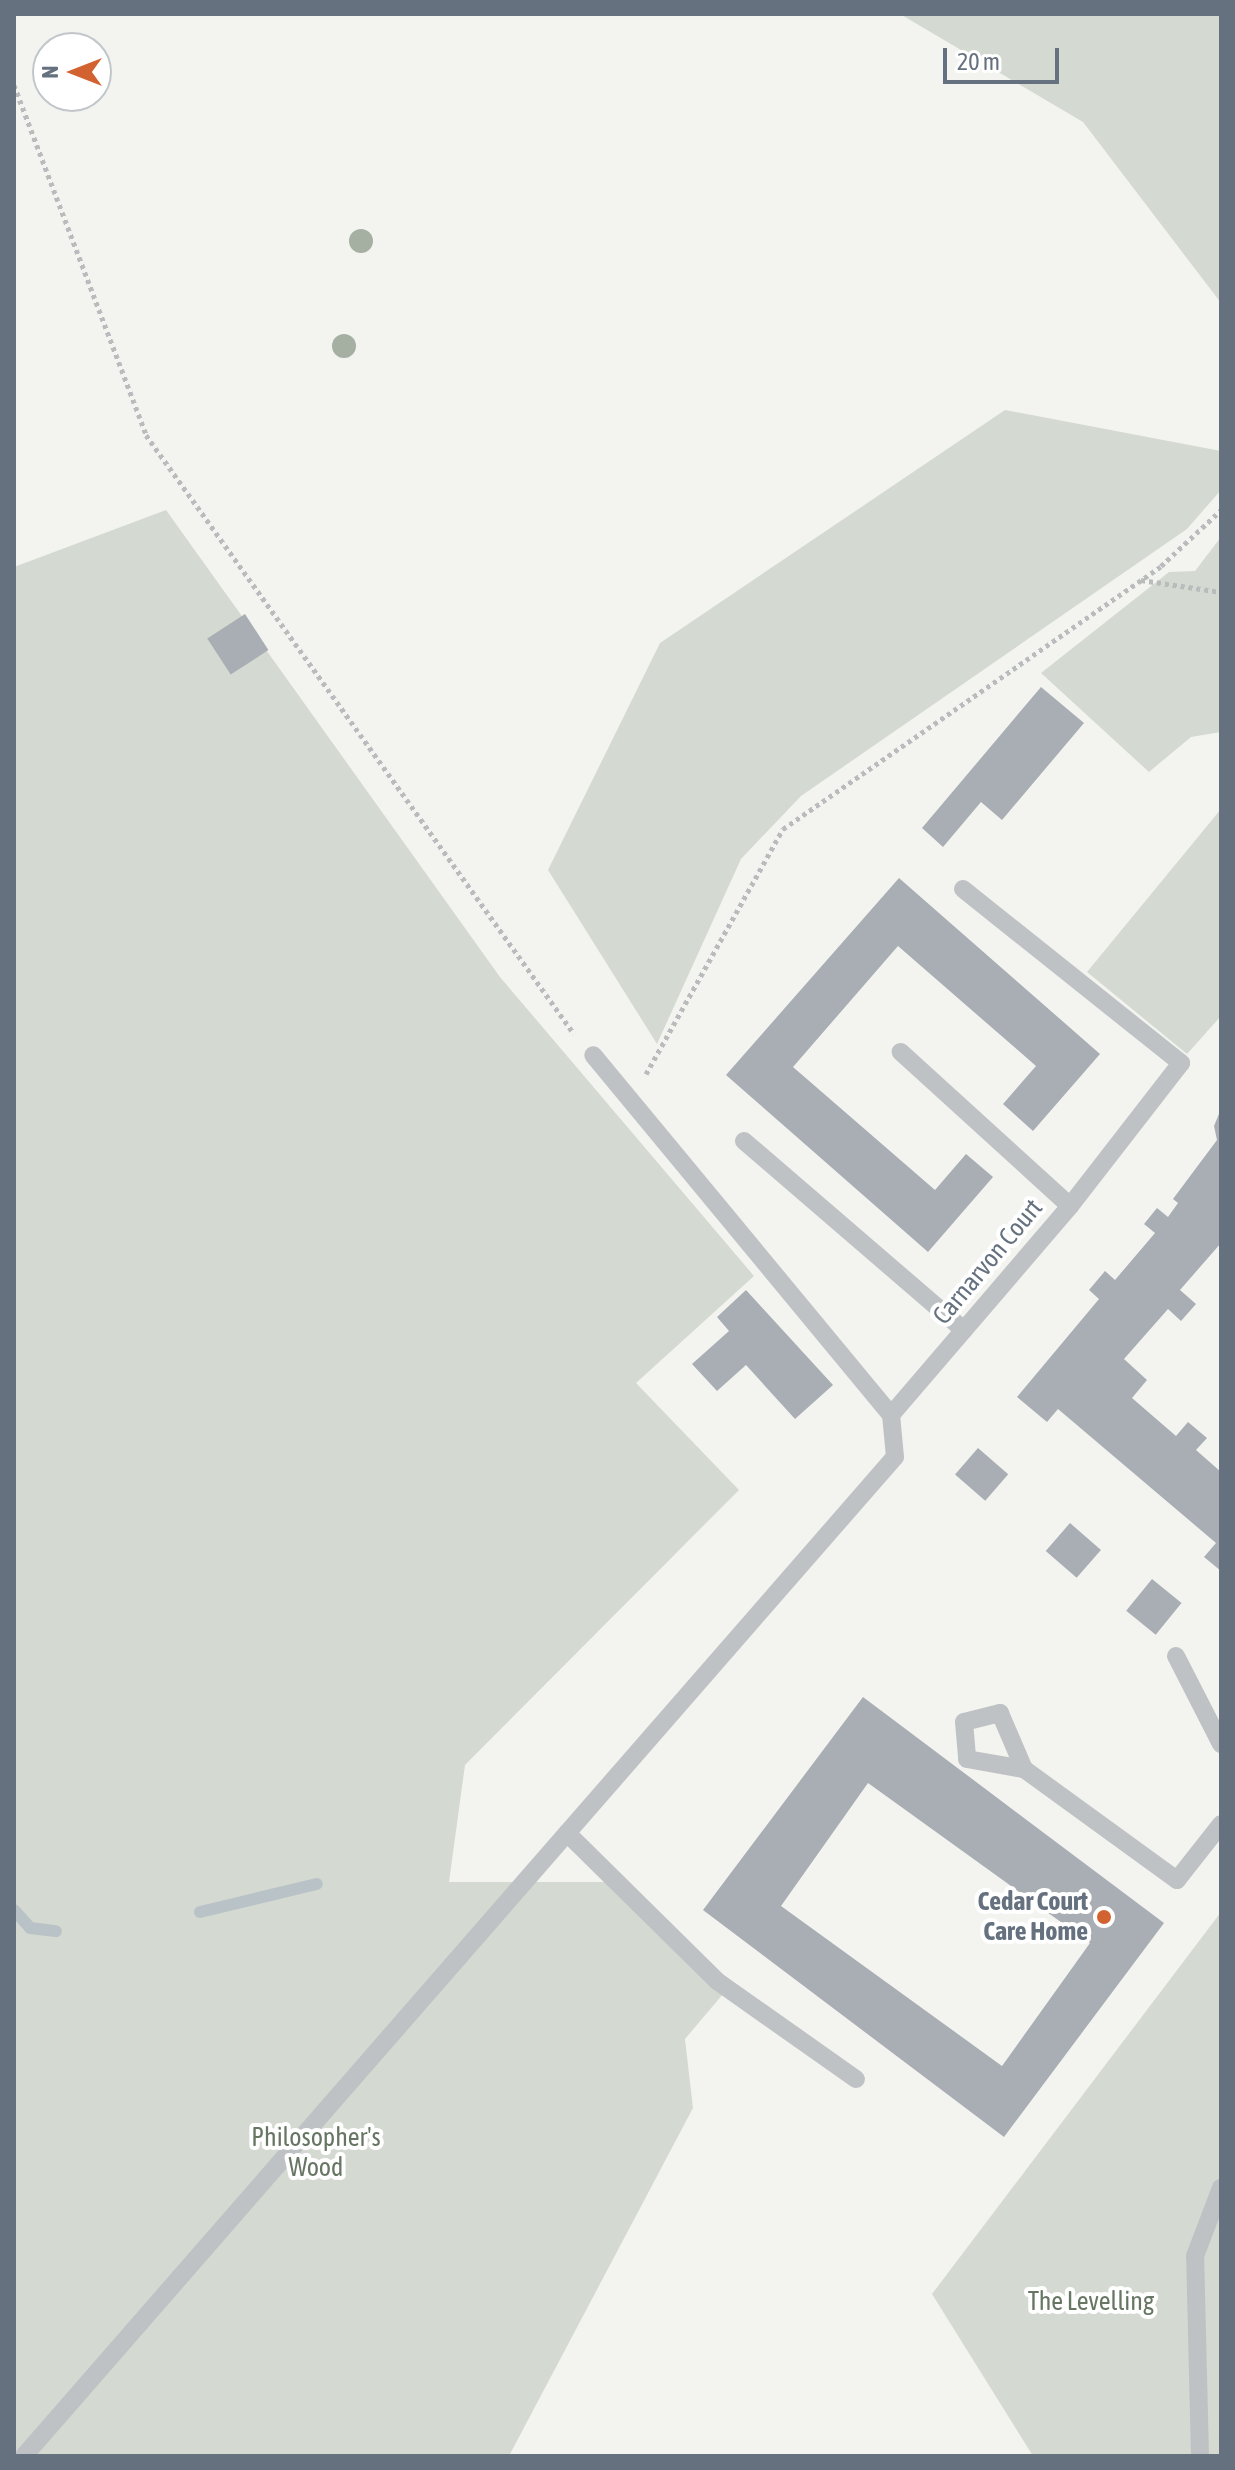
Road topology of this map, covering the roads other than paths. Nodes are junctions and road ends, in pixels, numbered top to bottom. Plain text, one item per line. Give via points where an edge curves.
1 (963, 889) dead end
2 (901, 1052) dead end
3 (593, 1055) road end
4 (744, 1141) dead end
5 (1070, 1206) junction
6 (964, 1330) junction
7 (891, 1415) junction
8 (1176, 1656) dead end
9 (1221, 1744) edge
10 (1024, 1769) dead end
11 (1215, 1831) edge
12 (567, 1833) junction
13 (1221, 1855) edge
14 (856, 2079) dead end
15 (1221, 2188) edge
16 (24, 2456) edge
17 (1200, 2456) edge

1 - 5 lane via 1181,1063
2 - 5 lane, Carnarvon Court
3 - 7 lane
4 - 6 lane
5 - 6 lane, Carnarvon Court
6 - 7 lane, Carnarvon Court
7 - 12 lane via 895,1457
8 - 9 lane
10 - 11 lane via 1177,1880
11 - 13 lane
12 - 14 lane via 717,1981
12 - 16 lane
15 - 17 lane via 1195,2256

